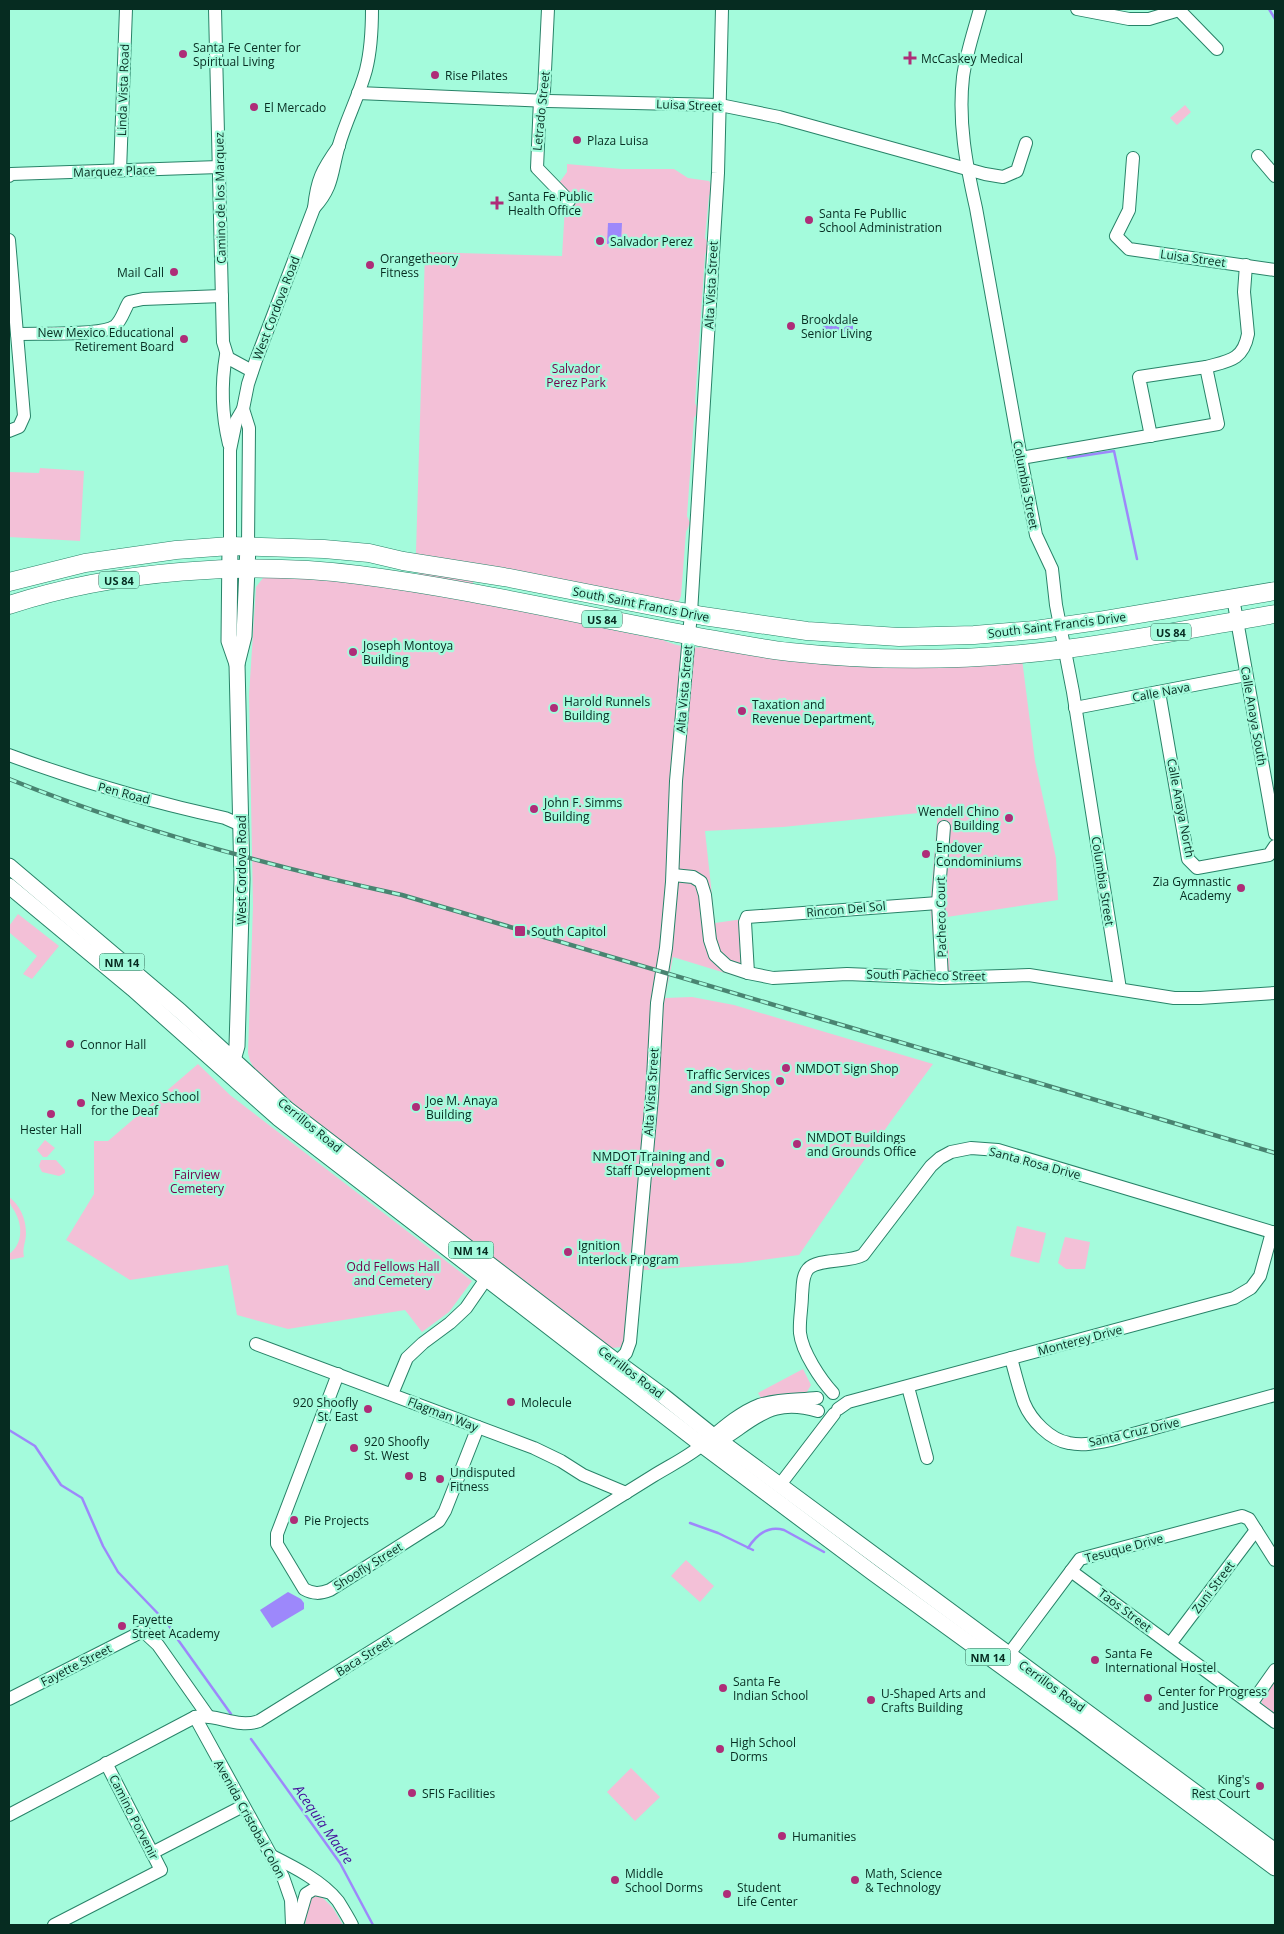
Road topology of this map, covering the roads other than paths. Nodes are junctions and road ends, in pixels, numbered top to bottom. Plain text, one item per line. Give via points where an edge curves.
1 (126, 9) edge
2 (216, 9) edge
3 (372, 9) edge
4 (548, 9) edge
5 (722, 9) edge
6 (980, 9) edge
7 (1076, 9) edge
8 (1179, 9) edge
9 (1217, 49) dead end
10 (358, 93) junction
11 (540, 100) junction
12 (720, 105) junction
13 (1026, 143) dead end
14 (1258, 156) dead end
15 (1133, 158) dead end
16 (219, 167) junction
17 (967, 168) junction
18 (120, 171) junction
19 (9, 176) edge
20 (1275, 176) edge
21 (569, 201) dead end
22 (9, 240) edge
23 (1246, 266) junction
24 (1275, 270) edge
25 (222, 296) junction
26 (17, 334) junction
27 (226, 355) junction
28 (1206, 367) junction
29 (252, 371) junction
30 (243, 409) junction
31 (9, 431) edge
32 (1151, 436) junction
33 (230, 450) junction
34 (1021, 458) junction
35 (230, 546) junction
36 (248, 546) junction
37 (239, 569) junction
38 (9, 582) edge
39 (1275, 590) edge
40 (1233, 598) junction
41 (9, 605) edge
42 (691, 614) junction
43 (1275, 614) edge
44 (1236, 621) junction
45 (1061, 627) junction
46 (689, 635) junction
47 (1066, 649) junction
48 (1246, 675) junction
49 (1160, 692) junction
50 (1075, 708) junction
51 (9, 755) edge
52 (241, 825) junction
53 (944, 826) dead end
54 (1275, 834) edge
55 (1275, 846) edge
56 (9, 866) edge
57 (673, 875) junction
58 (9, 886) edge
59 (938, 903) junction
60 (114, 964) junction
61 (748, 974) junction
62 (942, 978) junction
63 (1120, 989) junction
64 (1275, 993) edge
65 (234, 1060) junction
66 (228, 1075) junction
67 (1274, 1232) edge
68 (485, 1260) junction
69 (486, 1279) junction
70 (256, 1344) dead end
71 (1011, 1358) junction
72 (617, 1362) junction
73 (338, 1374) junction
74 (908, 1387) junction
75 (392, 1394) junction
76 (1275, 1395) edge
77 (830, 1404) junction
78 (478, 1427) junction
79 (711, 1441) junction
80 (927, 1458) dead end
81 (779, 1486) junction
82 (626, 1493) junction
83 (1256, 1530) junction
84 (1275, 1560) edge
85 (1071, 1570) junction
86 (143, 1631) joint
87 (1170, 1644) junction
88 (1004, 1660) junction
89 (1275, 1670) edge
90 (9, 1698) edge
91 (1251, 1704) junction
92 (207, 1717) junction
93 (1275, 1722) edge
94 (106, 1764) junction
95 (243, 1806) junction
96 (9, 1814) edge
97 (152, 1853) junction
98 (1272, 1854) edge
99 (272, 1856) junction
100 (331, 1894) junction
101 (54, 1925) edge
102 (292, 1925) edge
103 (296, 1925) edge
104 (352, 1925) edge

1 - 18 street, Linda Vista Road
2 - 16 street, Camino de los Marquez
3 - 10 street, West Cordova Road via 369,55
4 - 11 street, Letrado Street via 544,91
5 - 12 street, Alta Vista Street
6 - 17 street, Columbia Street via 963,75 961,106
7 - 8 street via 1129,19 1149,19
8 - 9 street
10 - 11 street, Luisa Street
10 - 29 street, West Cordova Road via 339,146 316,185 314,208
11 - 12 street, Luisa Street
11 - 21 street, Letrado Street via 537,168
12 - 17 street, Luisa Street via 779,117
12 - 42 street, Alta Vista Street
13 - 17 street, Luisa Street via 1017,171 1011,175 997,176
14 - 20 street
15 - 23 street, Luisa Street via 1129,210 1116,236 1129,249
16 - 18 street, Marquez Place
16 - 25 street, Camino de los Marquez
17 - 34 street, Columbia Street
18 - 19 street, Marquez Place
22 - 26 street
23 - 24 street, Luisa Street
23 - 28 street via 1247,341 1234,360
25 - 26 street via 129,302 121,320 113,327 92,332
25 - 27 street, Camino de los Marquez
26 - 31 street via 24,416 20,427
27 - 29 street
27 - 33 street, Camino de los Marquez via 224,419
28 - 32 street via 1218,424
28 - 32 street via 1139,377
29 - 30 street, West Cordova Road
30 - 33 street, West Cordova Road via 236,422
30 - 36 street, West Cordova Road via 249,428
32 - 34 street
33 - 35 street, West Cordova Road
34 - 45 street, Columbia Street via 1036,535 1052,570
35 - 36 highway, South Saint Francis Drive / US 84
35 - 37 main road, West Cordova Road
35 - 38 highway, South Saint Francis Drive / US 84 via 85,563
36 - 37 main road, West Cordova Road
36 - 42 highway, South Saint Francis Drive / US 84 via 369,552
37 - 41 highway, South Saint Francis Drive / US 84 via 122,579
37 - 46 highway, South Saint Francis Drive / US 84 via 325,572 400,581
37 - 52 main road, West Cordova Road via 229,641 237,664
39 - 40 highway, South Saint Francis Drive / US 84
40 - 44 street, Calle Anaya South
40 - 45 highway, South Saint Francis Drive / US 84
42 - 45 highway, South Saint Francis Drive / US 84 via 798,630 899,637 1005,633
42 - 46 street, Alta Vista Street
43 - 44 highway, South Saint Francis Drive / US 84
44 - 47 highway, South Saint Francis Drive / US 84
44 - 48 street, Calle Anaya South
45 - 47 street, Columbia Street
46 - 47 highway, South Saint Francis Drive / US 84 via 786,652 892,659 975,658
46 - 57 street, Alta Vista Street via 676,781
47 - 50 street, Columbia Street
48 - 49 street, Calle Nava
48 - 54 street, Calle Anaya South
49 - 50 street, Calle Nava
49 - 55 street, Calle Anaya North via 1188,859 1198,868 1268,855
50 - 63 street, Columbia Street
51 - 52 street, Pen Road via 64,776
52 - 65 main road, West Cordova Road via 240,957
53 - 59 street, Pacheco Court
56 - 60 main road, Cerrillos Road / NM 14
57 - 61 street, South Pacheco Street via 693,877 701,882 715,955 727,966
57 - 72 street, Alta Vista Street via 657,1003 630,1342 626,1353
58 - 60 main road, Cerrillos Road / NM 14
59 - 61 street, Rincon Del Sol via 748,917 745,922
59 - 62 street, Pacheco Court
60 - 65 main road, Cerrillos Road / NM 14
60 - 66 main road, Cerrillos Road / NM 14
61 - 62 street, South Pacheco Street via 773,978 847,974
62 - 63 street, South Pacheco Street via 1029,975
63 - 64 street, South Pacheco Street via 1186,998
65 - 66 main road, West Cordova Road
65 - 68 main road, Cerrillos Road / NM 14 via 288,1109
66 - 69 main road, Cerrillos Road / NM 14 via 278,1118
67 - 71 street, Monterey Drive via 1260,1276 1251,1288 1234,1298
67 - 77 street, Santa Rosa Drive via 998,1150 971,1148 951,1152 931,1166 863,1254 857,1258 816,1264 808,1268 803,1277 800,1334
68 - 69 street
68 - 72 main road, Cerrillos Road / NM 14
69 - 75 street via 466,1308 407,1358
69 - 79 main road, Cerrillos Road / NM 14
70 - 73 street, Flagman Way
71 - 74 street, Monterey Drive
71 - 76 street, Santa Cruz Drive via 1024,1404 1034,1420 1051,1435 1068,1443 1091,1444 1111,1440
72 - 79 main road, Cerrillos Road / NM 14 via 662,1395
73 - 75 street, Flagman Way
73 - 78 street, Shoofly Street via 277,1534 277,1544 304,1589 312,1593 330,1590 439,1521 446,1511
74 - 77 street, Monterey Drive
74 - 80 street
75 - 78 street, Flagman Way
77 - 79 street, Monterey Drive via 776,1408
77 - 81 street via 825,1427
78 - 82 street, Flagman Way via 561,1461 583,1475
79 - 81 main road, Cerrillos Road / NM 14
79 - 82 street, Baca Street
79 - 88 main road, Cerrillos Road / NM 14 via 873,1574
81 - 88 main road, Cerrillos Road / NM 14
82 - 92 street, Baca Street via 259,1721 242,1724
83 - 84 street, Tesuque Drive
83 - 85 street, Tesuque Drive via 1249,1518 1242,1516 1080,1559
83 - 87 street, Zuni Street
85 - 87 street, Taos Street
85 - 88 street, Tesuque Drive
86 - 90 street, Fayette Street
86 - 92 street, Avenida Cristobal Colon via 158,1645
87 - 91 street, Taos Street
88 - 98 main road, Cerrillos Road / NM 14
89 - 91 street
91 - 93 street, Taos Street
92 - 94 street
92 - 95 street, Avenida Cristobal Colon
94 - 96 street
94 - 97 street, Camino Porvenir
95 - 97 street
95 - 99 street, Avenida Cristobal Colon
97 - 101 street, Camino Porvenir via 161,1870
99 - 100 street
99 - 102 street, Avenida Cristobal Colon via 288,1891
100 - 103 street via 318,1889 306,1894
100 - 104 street

